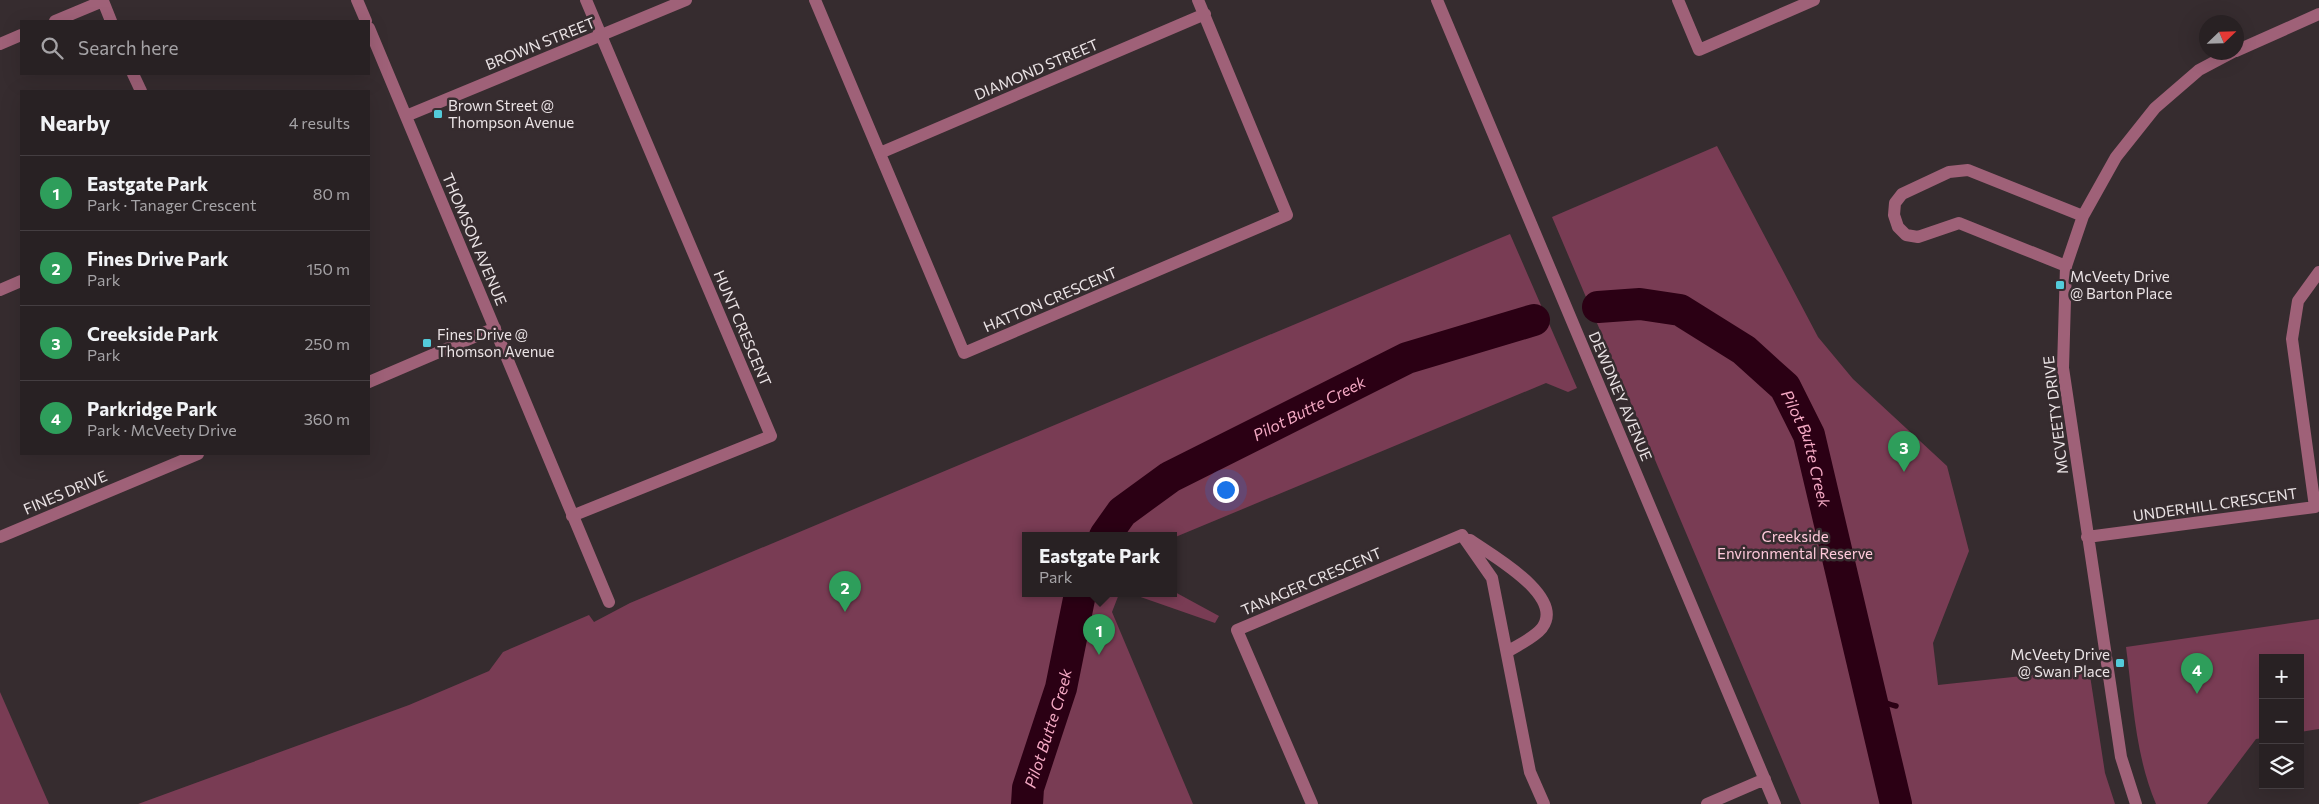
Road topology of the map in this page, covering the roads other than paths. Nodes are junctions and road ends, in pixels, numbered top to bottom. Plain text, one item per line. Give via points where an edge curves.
1 (357, 0) edge
2 (586, 0) edge
3 (686, 0) edge
4 (815, 0) edge
5 (1198, 0) edge
6 (1436, 0) edge
7 (1678, 0) edge
8 (1814, 0) edge
9 (1205, 14) junction
10 (2319, 14) edge
11 (58, 20) edge
12 (111, 20) edge
13 (366, 20) edge
14 (370, 30) edge
15 (20, 35) edge
16 (601, 36) junction
17 (0, 44) edge
18 (2244, 47) edge
19 (2218, 60) edge
20 (134, 75) edge
21 (141, 90) edge
22 (406, 116) junction
23 (880, 153) junction
24 (2082, 216) junction
25 (2066, 266) junction
26 (2319, 272) edge
27 (20, 281) edge
28 (0, 290) edge
29 (495, 328) junction
30 (370, 382) edge
31 (196, 455) edge
32 (572, 516) junction
33 (1462, 535) junction
34 (0, 537) edge
35 (2087, 537) junction
36 (609, 602) dead end
37 (1507, 652) junction
38 (1765, 780) junction
39 (1312, 804) edge
40 (1544, 804) edge
41 (1706, 804) edge
42 (1776, 804) edge
43 (2136, 804) edge

1 - 13 street
2 - 16 street
3 - 16 street, BROWN STREET
4 - 23 street, HATTON CRESCENT
5 - 9 street, HATTON CRESCENT
6 - 38 street, DEWDNEY AVENUE
7 - 8 street via 1699,50
9 - 23 street, DIAMOND STREET
9 - 23 street, HATTON CRESCENT via 1287,215 1278,219 964,353
10 - 18 street
11 - 12 street via 103,2
14 - 22 street, THOMSON AVENUE
15 - 17 street
16 - 22 street, BROWN STREET
16 - 32 street, HUNT CRESCENT via 771,436
19 - 24 street, MCVEETY DRIVE via 2199,70 2154,108 2116,157
20 - 21 street
22 - 29 street, THOMSON AVENUE
24 - 25 street, MCVEETY DRIVE
24 - 25 street via 1968,170 1949,172 1902,194 1895,203 1898,227 1906,235 1918,237 1959,223
25 - 35 street, MCVEETY DRIVE via 2063,368
26 - 35 street, UNDERHILL CRESCENT via 2298,301 2292,339 2315,507
27 - 28 street
29 - 30 street
29 - 32 street, THOMSON AVENUE
31 - 34 street, FINES DRIVE
32 - 36 street, THOMSON AVENUE
33 - 37 street via 1492,578
33 - 37 street via 1530,584 1545,605 1548,615 1542,628
33 - 39 street, TANAGER CRESCENT via 1237,630
35 - 43 street, MCVEETY DRIVE via 2121,756
37 - 40 street via 1530,772
38 - 41 street
38 - 42 street, DEWDNEY AVENUE

